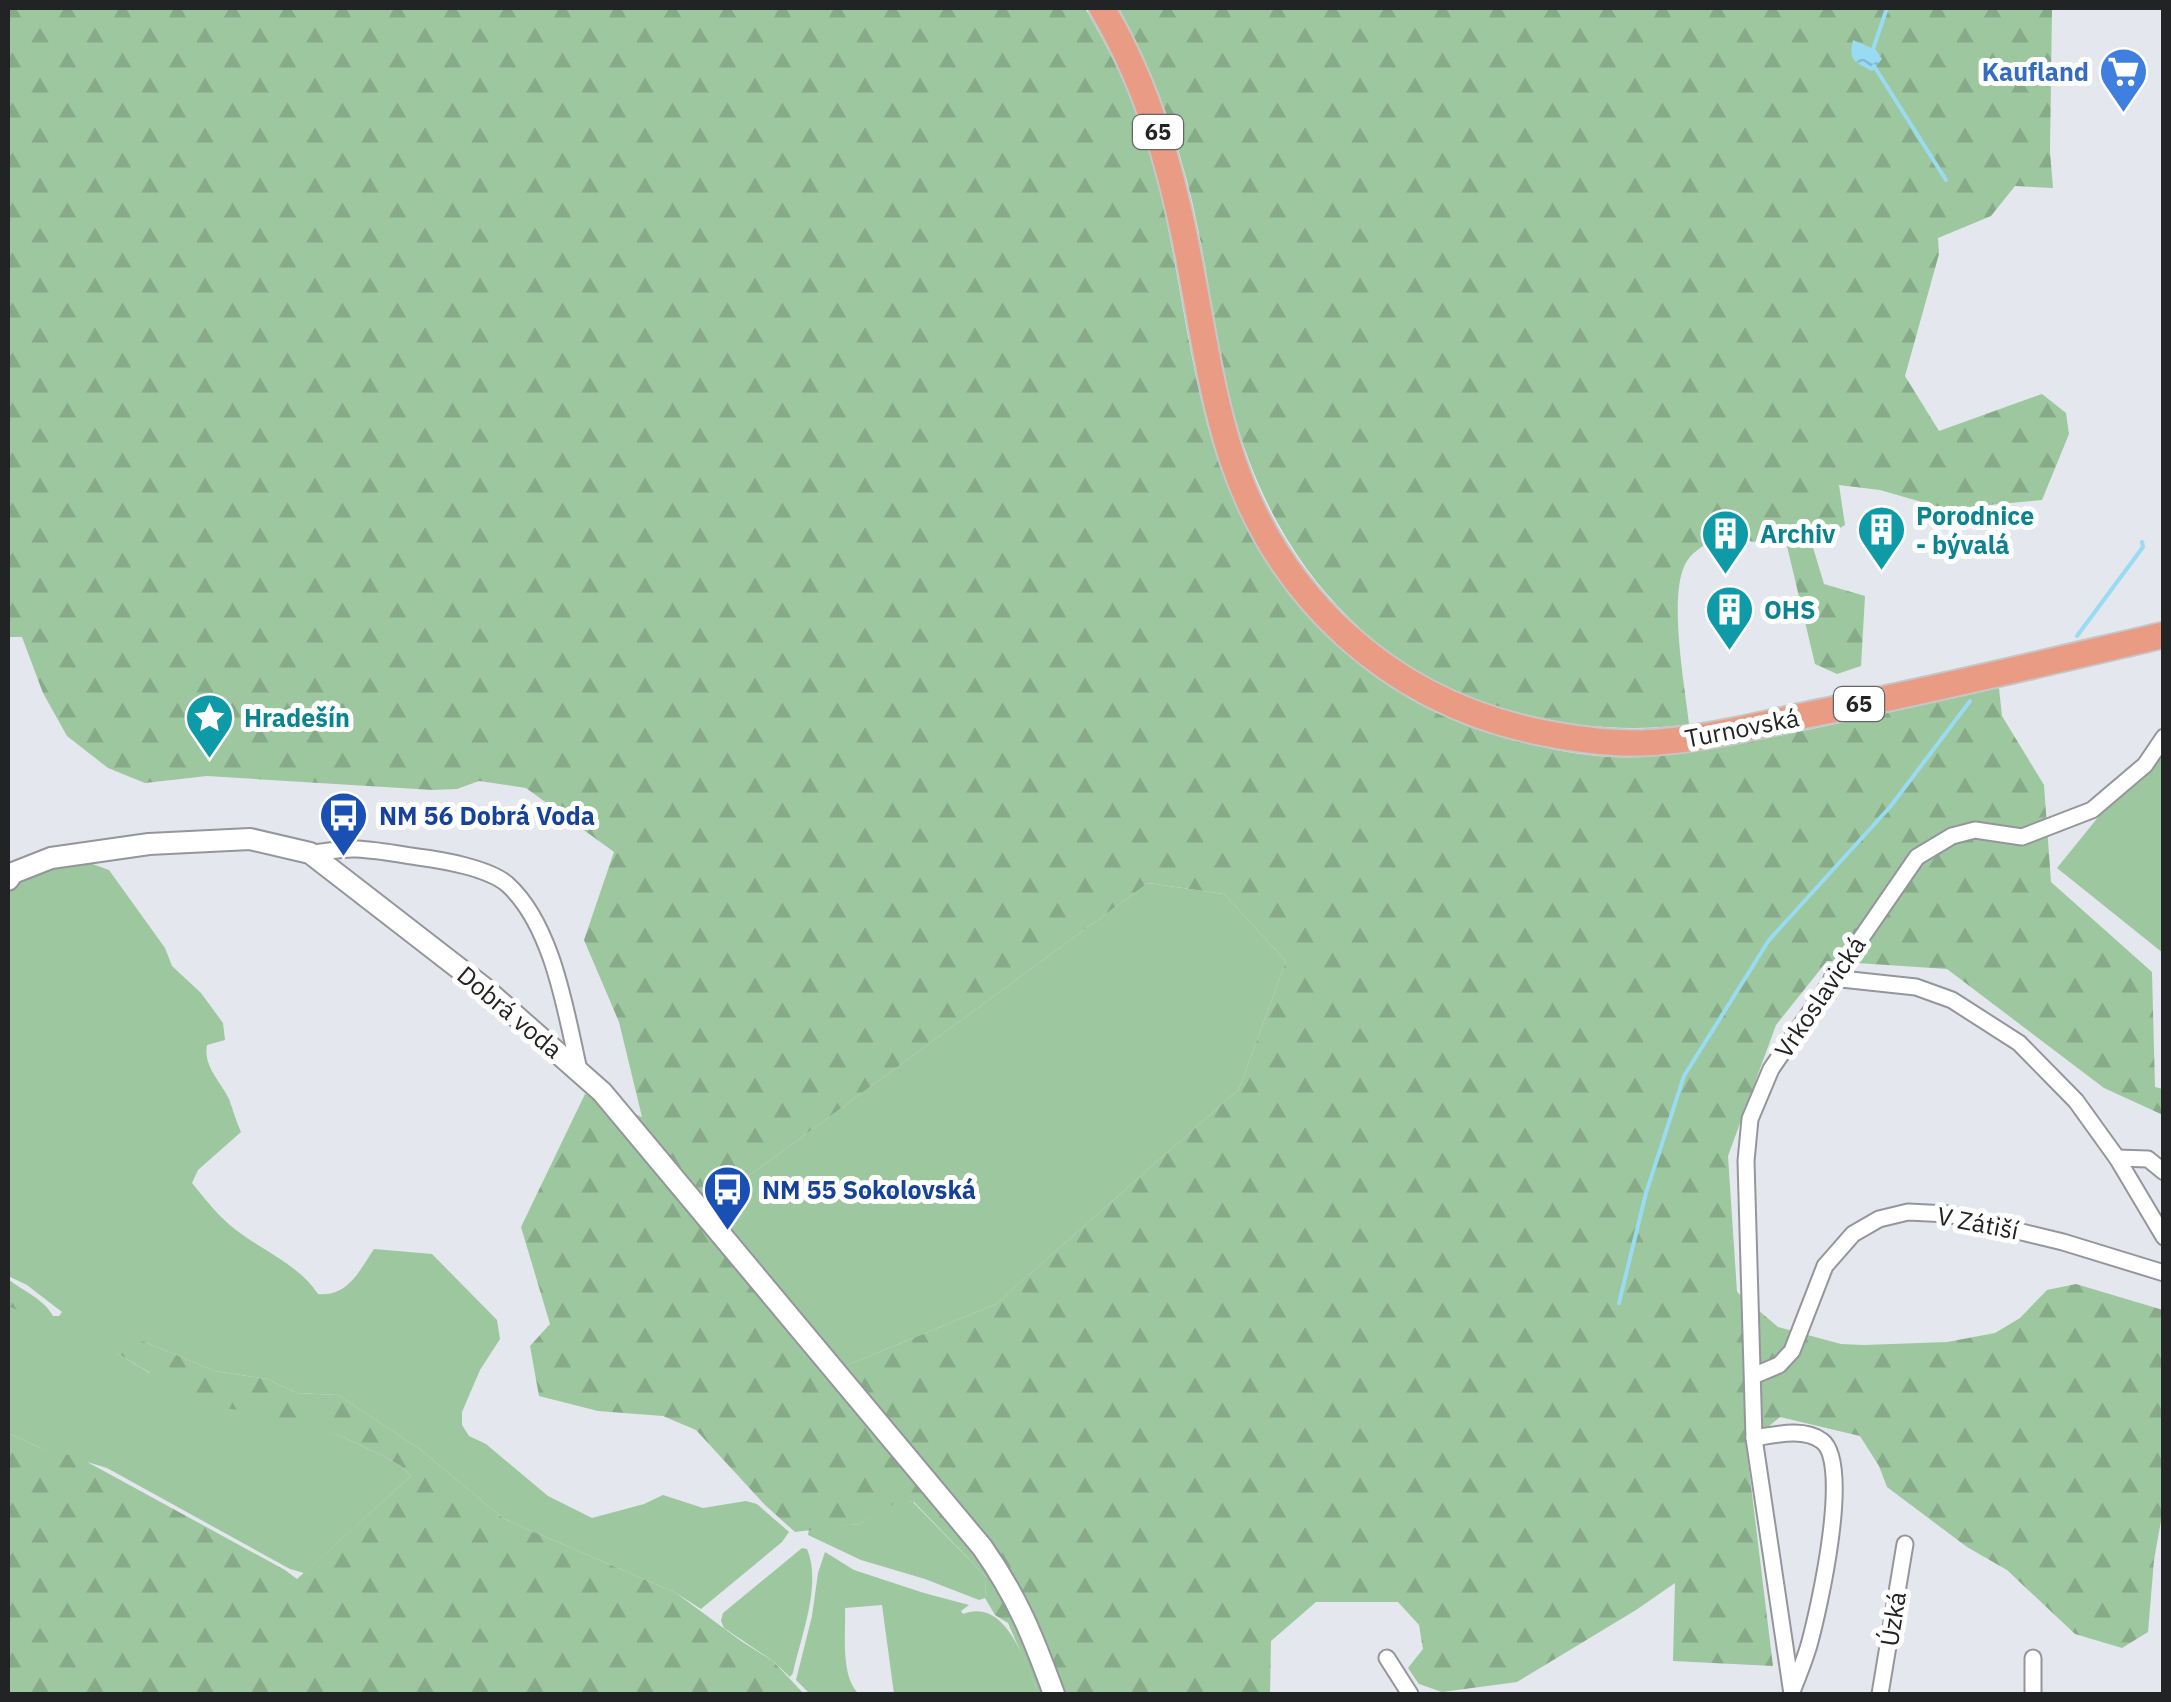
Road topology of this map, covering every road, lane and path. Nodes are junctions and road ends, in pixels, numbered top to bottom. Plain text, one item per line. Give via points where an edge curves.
1 (1102, 8) edge
2 (2164, 635) edge
3 (2164, 738) edge
4 (310, 853) junction
5 (8, 880) edge
6 (1832, 978) junction
7 (579, 1070) junction
8 (2117, 1158) junction
9 (2164, 1172) edge
10 (2164, 1237) edge
11 (2164, 1273) edge
12 (1753, 1376) junction
13 (1754, 1438) junction
14 (1905, 1544) dead end
15 (1387, 1658) dead end
16 (2033, 1658) dead end
17 (1792, 1693) edge
18 (1054, 1694) edge
19 (1410, 1694) edge
20 (1880, 1694) edge
21 (2033, 1694) edge

1 - 2 main road, Turnovská / 65 via 1156,124 1222,422 1249,501 1278,554 1325,615 1422,690 1518,727 1638,743 1882,700
3 - 6 street, Vrkoslavická via 2092,810 2022,837 1974,830 1917,857
4 - 5 street, Dobrá voda via 250,839 149,844 51,858
4 - 7 street, Dobrá voda
4 - 7 street, Dobrá voda via 355,848 444,860 505,882 525,906 558,977
6 - 8 street via 1916,986 1952,1000 2019,1044 2076,1101
6 - 12 street, Vrkoslavická via 1772,1069 1750,1119
7 - 18 street via 982,1547 1020,1605
8 - 9 street via 2148,1159
8 - 10 street
11 - 12 street, V Zátiší via 1948,1214 1880,1219 1854,1234 1825,1266 1792,1351
12 - 13 street, Vrkoslavická
13 - 17 street, Vrkoslavická
13 - 17 street, Vrkoslavická via 1807,1434 1822,1440 1835,1464 1834,1522 1809,1646
14 - 20 street, Úzká
15 - 19 street
16 - 21 street

